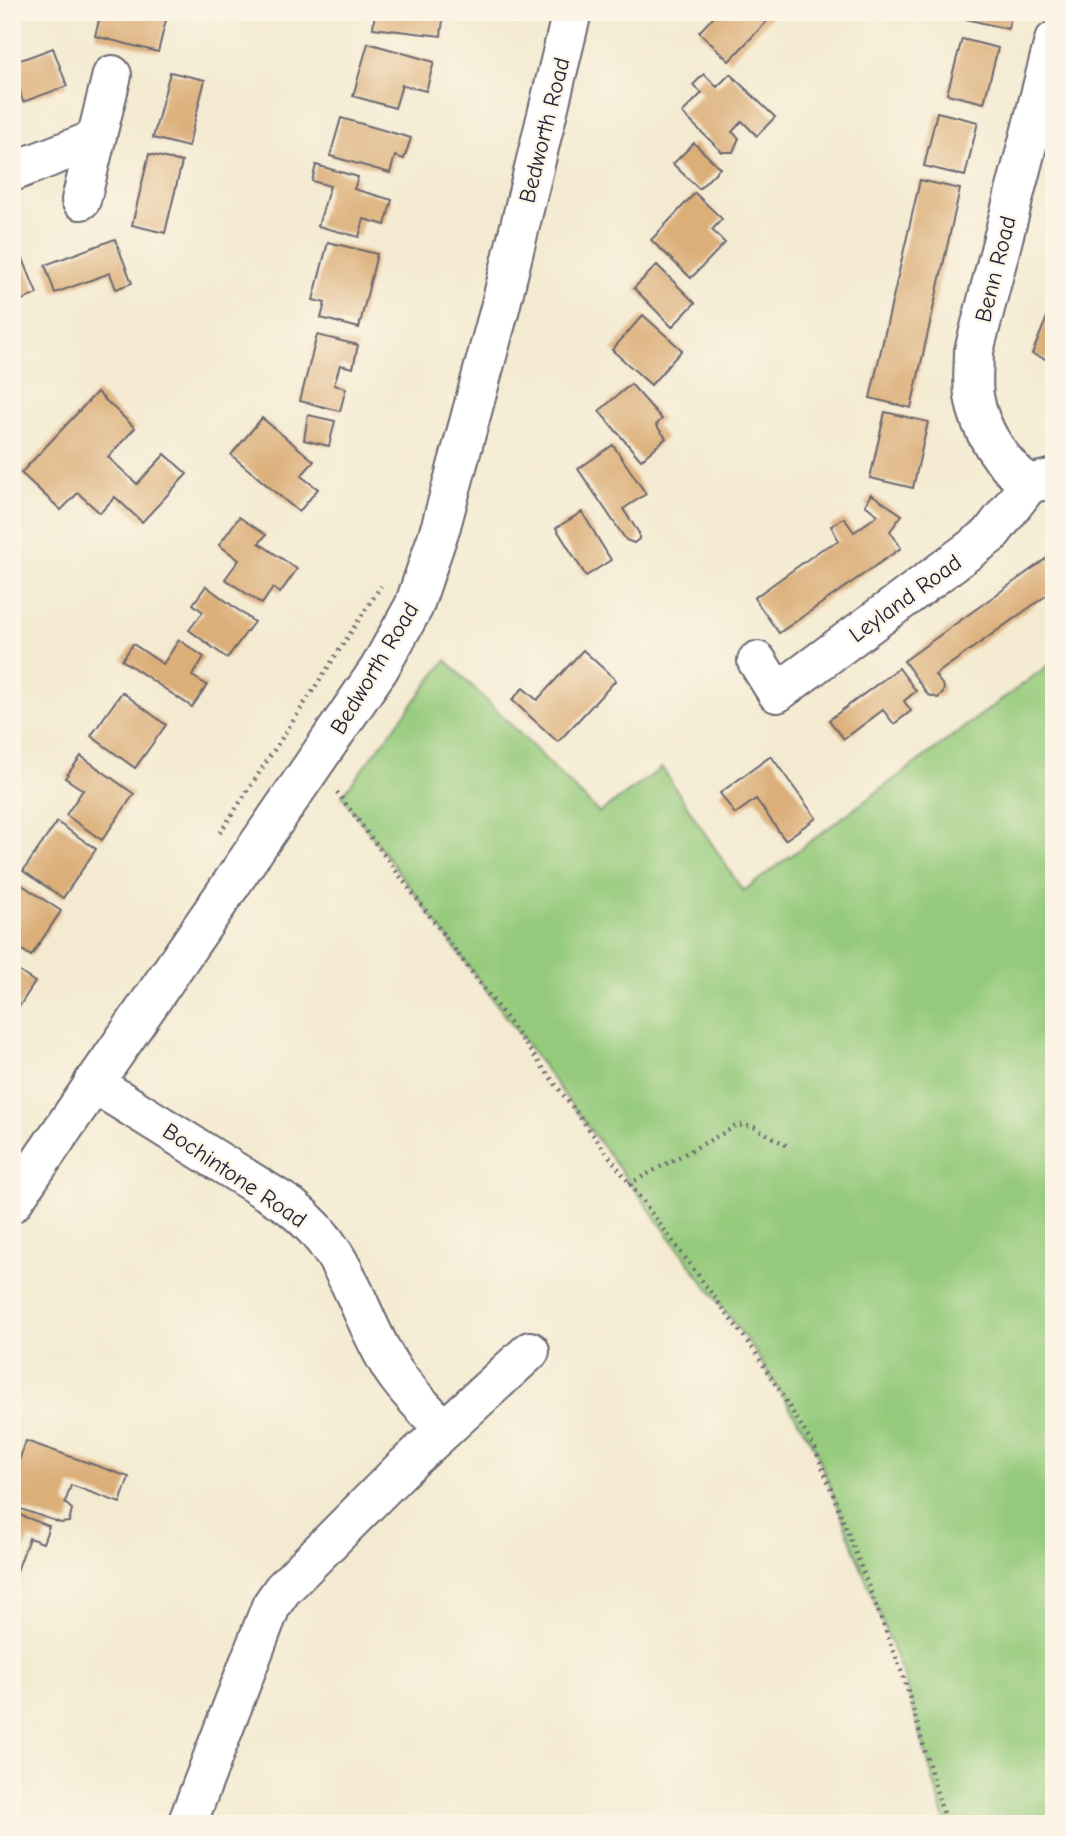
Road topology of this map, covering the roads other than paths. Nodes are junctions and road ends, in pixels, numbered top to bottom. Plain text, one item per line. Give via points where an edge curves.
1 (572, 12) edge
2 (1054, 41) edge
3 (112, 75) dead end
4 (94, 140) junction
5 (12, 172) edge
6 (81, 200) dead end
7 (1041, 481) edge
8 (757, 661) dead end
9 (93, 1083) junction
10 (12, 1203) edge
11 (530, 1350) dead end
12 (444, 1430) junction
13 (187, 1824) edge

1 - 9 street, Bedworth Road via 500,308 414,606 379,669
2 - 7 street, Benn Road via 974,351 974,394 981,422 1009,470
3 - 4 street
4 - 5 street
4 - 6 street
7 - 8 street, Leyland Road via 990,535 777,693
9 - 10 street, Bedworth Road
9 - 12 street, Bochintone Road via 306,1220 337,1255 392,1369
11 - 12 street
12 - 13 street via 271,1606

